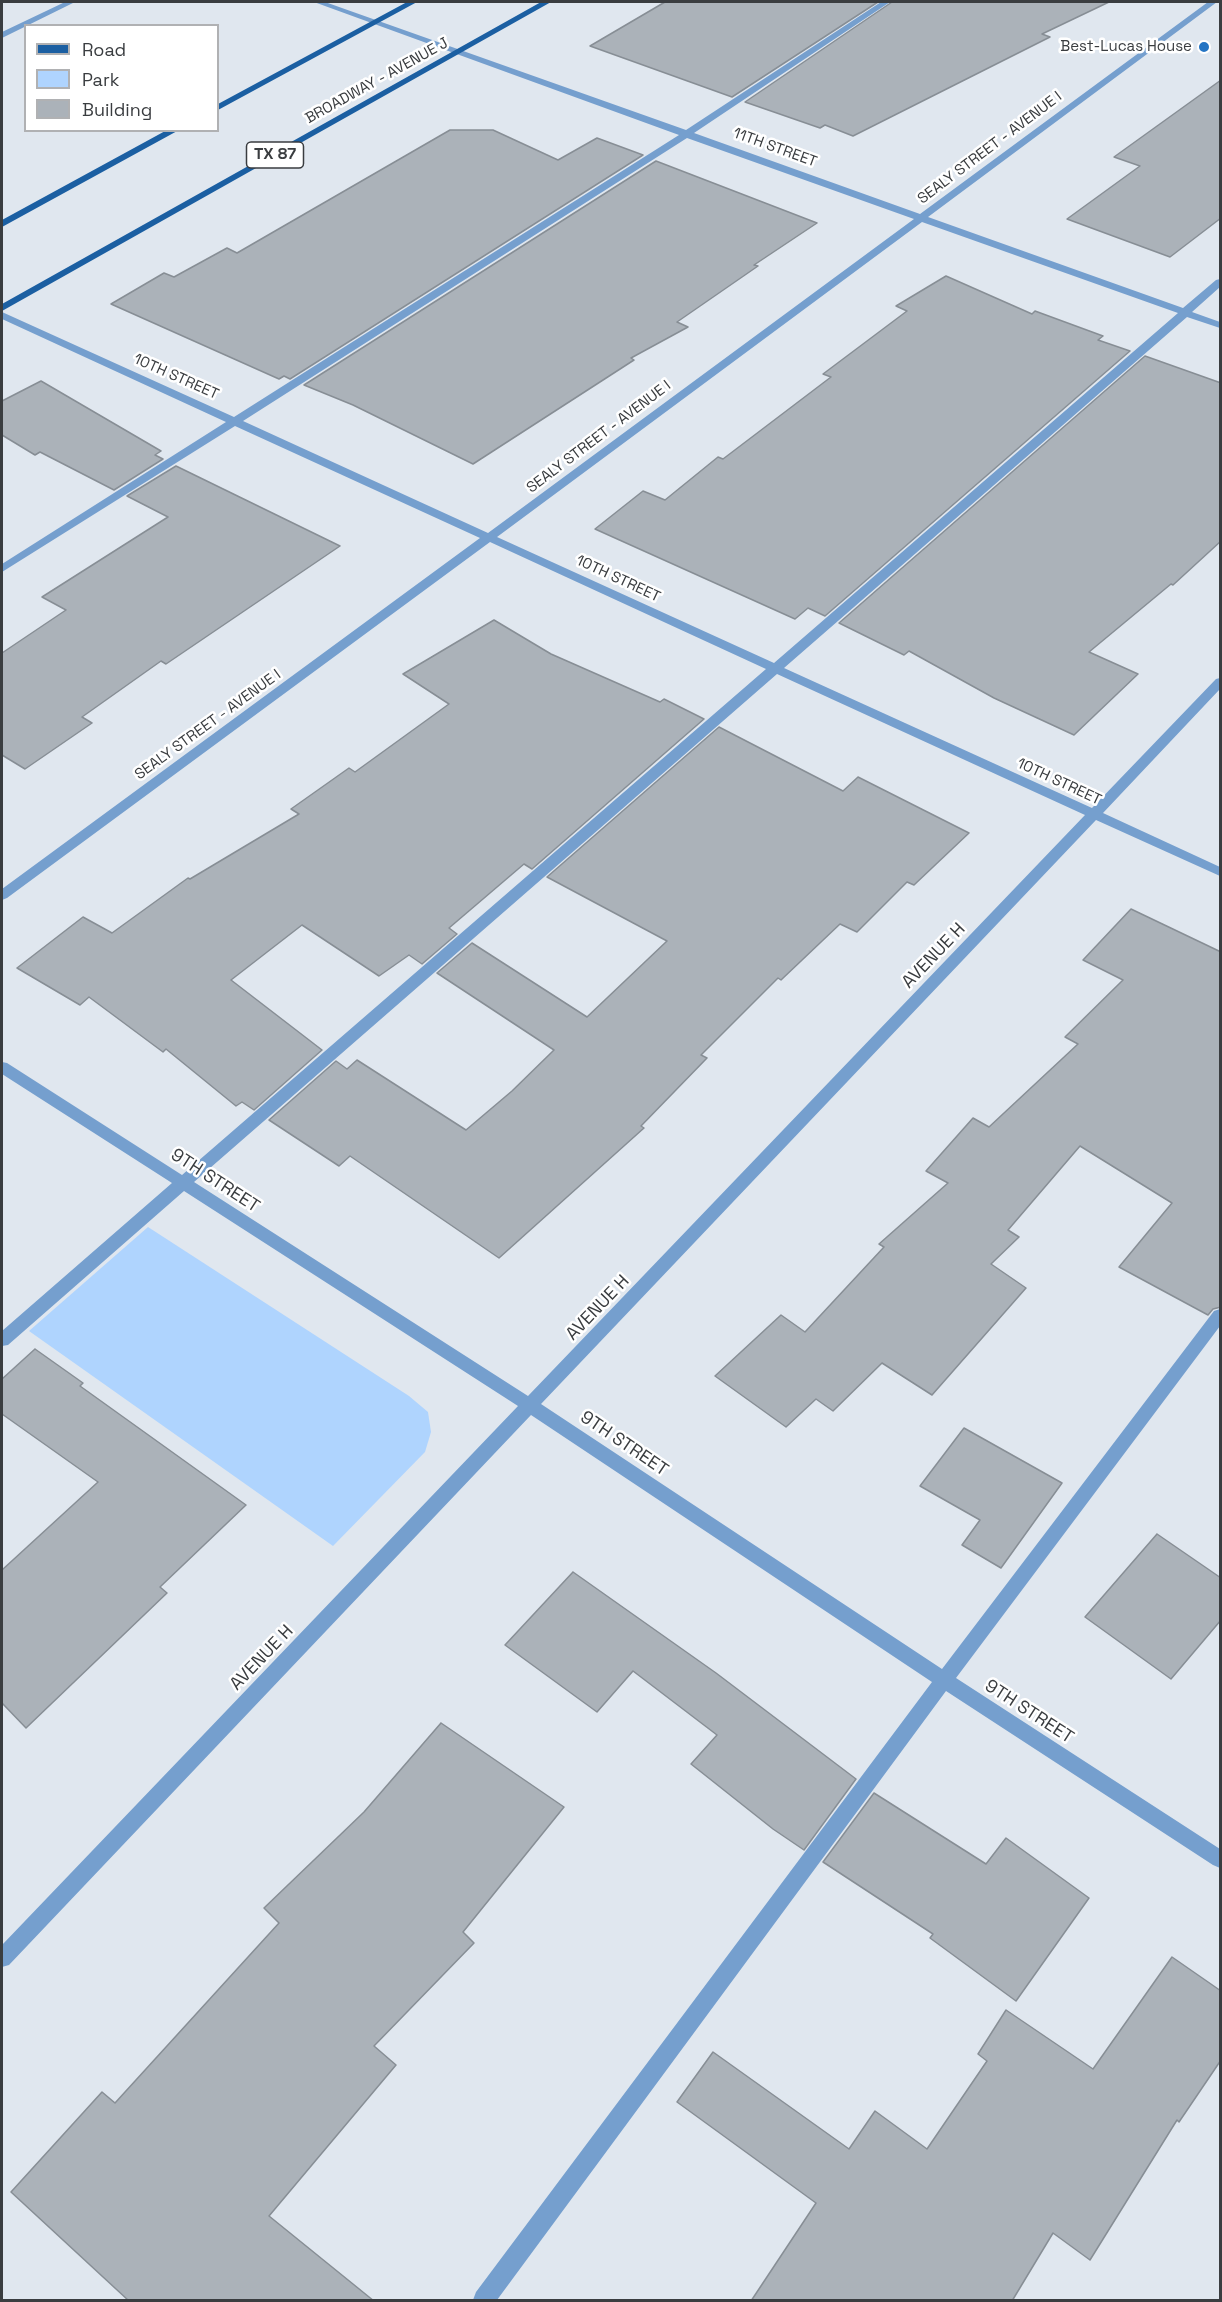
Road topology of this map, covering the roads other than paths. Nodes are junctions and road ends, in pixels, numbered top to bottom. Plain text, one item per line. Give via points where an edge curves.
1 (72, 2) edge
2 (318, 2) edge
3 (413, 2) edge
4 (547, 2) edge
5 (886, 2) edge
6 (1213, 2) edge
7 (375, 22) junction
8 (25, 24) edge
9 (24, 25) edge
10 (2, 35) edge
11 (459, 52) junction
12 (219, 106) edge
13 (171, 132) edge
14 (688, 133) junction
15 (922, 216) junction
16 (2, 224) edge
17 (1221, 282) edge
18 (2, 308) edge
19 (1186, 313) junction
20 (2, 315) edge
21 (1221, 325) edge
22 (235, 420) junction
23 (490, 536) junction
24 (2, 569) edge
25 (777, 668) junction
26 (1221, 682) edge
27 (1095, 815) junction
28 (1221, 872) edge
29 (2, 895) edge
30 (2, 1068) edge
31 (184, 1184) junction
32 (1221, 1315) edge
33 (2, 1340) edge
34 (531, 1406) junction
35 (944, 1680) junction
36 (1221, 1859) edge
37 (2, 1958) edge
38 (484, 2301) edge

1 - 8 street
2 - 7 street, 11TH STREET
3 - 7 main road
4 - 11 main road, BROADWAY - AVENUE J / TX 87
5 - 14 street
6 - 15 street, SEALY STREET - AVENUE I
7 - 11 street, 11TH STREET
7 - 12 main road
9 - 10 street
11 - 14 street, 11TH STREET
11 - 18 main road, BROADWAY - AVENUE J / TX 87
13 - 16 main road
14 - 15 street, 11TH STREET
14 - 22 street
15 - 19 street, 11TH STREET
15 - 23 street, SEALY STREET - AVENUE I
17 - 19 street
19 - 21 street, 11TH STREET
19 - 25 street
20 - 22 street, 10TH STREET
22 - 23 street, 10TH STREET
22 - 24 street
23 - 25 street, 10TH STREET
23 - 29 street, SEALY STREET - AVENUE I
25 - 27 street, 10TH STREET
25 - 31 street
26 - 27 street, AVENUE H
27 - 28 street, 10TH STREET
27 - 34 street, AVENUE H
30 - 31 street, 9TH STREET
31 - 33 street
31 - 34 street, 9TH STREET
32 - 35 street
34 - 35 street, 9TH STREET
34 - 37 street, AVENUE H
35 - 36 street, 9TH STREET
35 - 38 street

